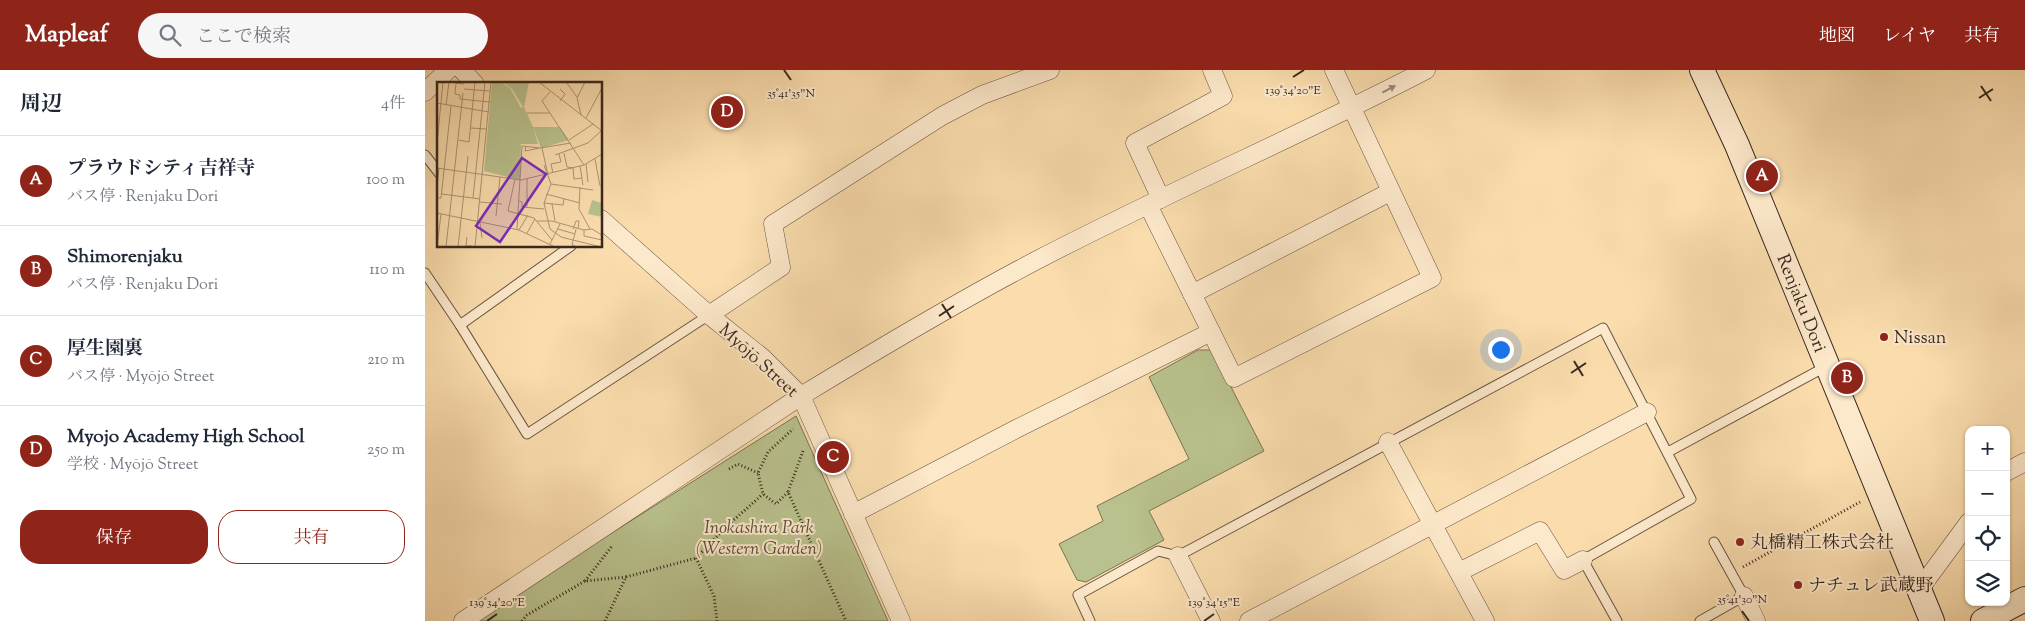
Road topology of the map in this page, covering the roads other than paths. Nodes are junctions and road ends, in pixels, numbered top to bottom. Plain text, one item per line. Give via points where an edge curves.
1 (448, 70) edge
2 (463, 70) edge
3 (1050, 70) edge
4 (1211, 70) edge
5 (1335, 70) edge
6 (1426, 70) edge
7 (1702, 70) edge
8 (473, 82) edge
9 (425, 92) edge
10 (1351, 109) junction
11 (425, 155) edge
12 (437, 171) edge
13 (1390, 192) junction
14 (1155, 202) junction
15 (603, 223) edge
16 (559, 250) edge
17 (425, 273) edge
18 (1192, 294) junction
19 (709, 315) junction
20 (460, 326) junction
21 (1211, 332) junction
22 (1827, 366) junction
23 (801, 396) junction
24 (1647, 412) junction
25 (1389, 442) junction
26 (1668, 452) junction
27 (2025, 462) edge
28 (2008, 471) edge
29 (853, 514) junction
30 (1432, 524) junction
31 (1965, 527) edge
32 (1714, 542) dead end
33 (1178, 556) junction
34 (1583, 560) junction
35 (1459, 572) junction
36 (1919, 590) junction
37 (1743, 596) junction
38 (2025, 599) edge
39 (463, 621) edge
40 (901, 621) edge
41 (1090, 621) edge
42 (1211, 621) edge
43 (1249, 621) edge
44 (1485, 621) edge
45 (1617, 621) edge
46 (1700, 621) edge
47 (1757, 621) edge
48 (1932, 621) edge
49 (1983, 621) edge

1 - 9 street
2 - 8 street
3 - 19 street via 983,95 943,116 773,224 781,267
4 - 14 street via 1223,96 1135,143
5 - 10 street
10 -> 6 street
7 - 22 main road, Renjaku Dori via 1737,145
10 - 13 street
10 - 14 street
11 - 12 lane
13 - 18 street
13 - 21 street via 1432,278 1234,378
14 - 18 street
14 - 23 street via 1040,259
15 - 19 street, Myōjō Street
16 - 20 lane
17 - 20 lane
18 - 21 street
19 - 20 lane via 527,434
19 - 23 street, Myōjō Street via 763,358
21 - 29 street
22 - 26 lane
22 - 36 main road, Renjaku Dori
23 - 29 street, Myōjō Street
23 - 39 street
24 - 25 lane via 1603,328
24 - 26 lane
24 - 30 street
25 - 30 street
25 - 33 lane
26 - 34 lane via 1691,499
27 - 28 street
29 - 40 street, Myōjō Street
30 - 35 street
30 - 43 street
31 - 36 street
32 - 37 lane
33 - 41 lane via 1158,551 1078,595
33 - 42 street
34 - 35 street via 1564,570 1540,531
34 - 45 lane
35 - 44 street
36 - 48 main road, Renjaku Dori
37 - 46 lane
37 - 47 street
38 - 49 main road

